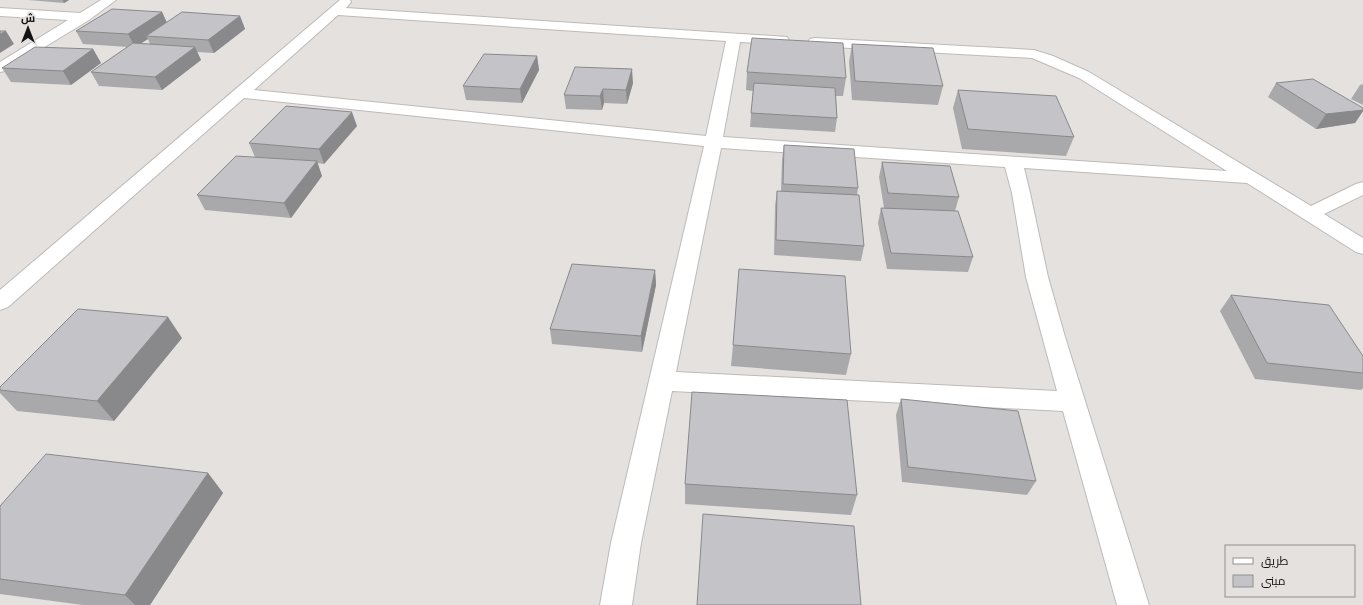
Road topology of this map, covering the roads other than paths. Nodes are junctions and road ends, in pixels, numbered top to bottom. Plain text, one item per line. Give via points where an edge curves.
1 (110, 0) edge
2 (347, 0) edge
3 (334, 11) junction
4 (0, 12) edge
5 (84, 17) junction
6 (734, 37) junction
7 (0, 68) edge
8 (241, 93) junction
9 (714, 142) junction
10 (1013, 162) junction
11 (1251, 178) junction
12 (1363, 188) edge
13 (1310, 214) junction
14 (1363, 247) edge
15 (0, 302) edge
16 (663, 381) junction
17 (1072, 402) junction
18 (616, 605) edge
19 (1133, 605) edge

1 - 5 street
2 - 3 street
3 - 6 street
3 - 8 street
4 - 5 street
5 - 7 street
6 - 9 street
6 - 11 street via 1034,54 1084,75
8 - 9 street
8 - 15 street
9 - 10 street
9 - 16 street
10 - 11 street
10 - 17 street via 1037,277
11 - 13 street
12 - 13 street
13 - 14 street
16 - 17 street
16 - 18 street via 626,543
17 - 19 street

